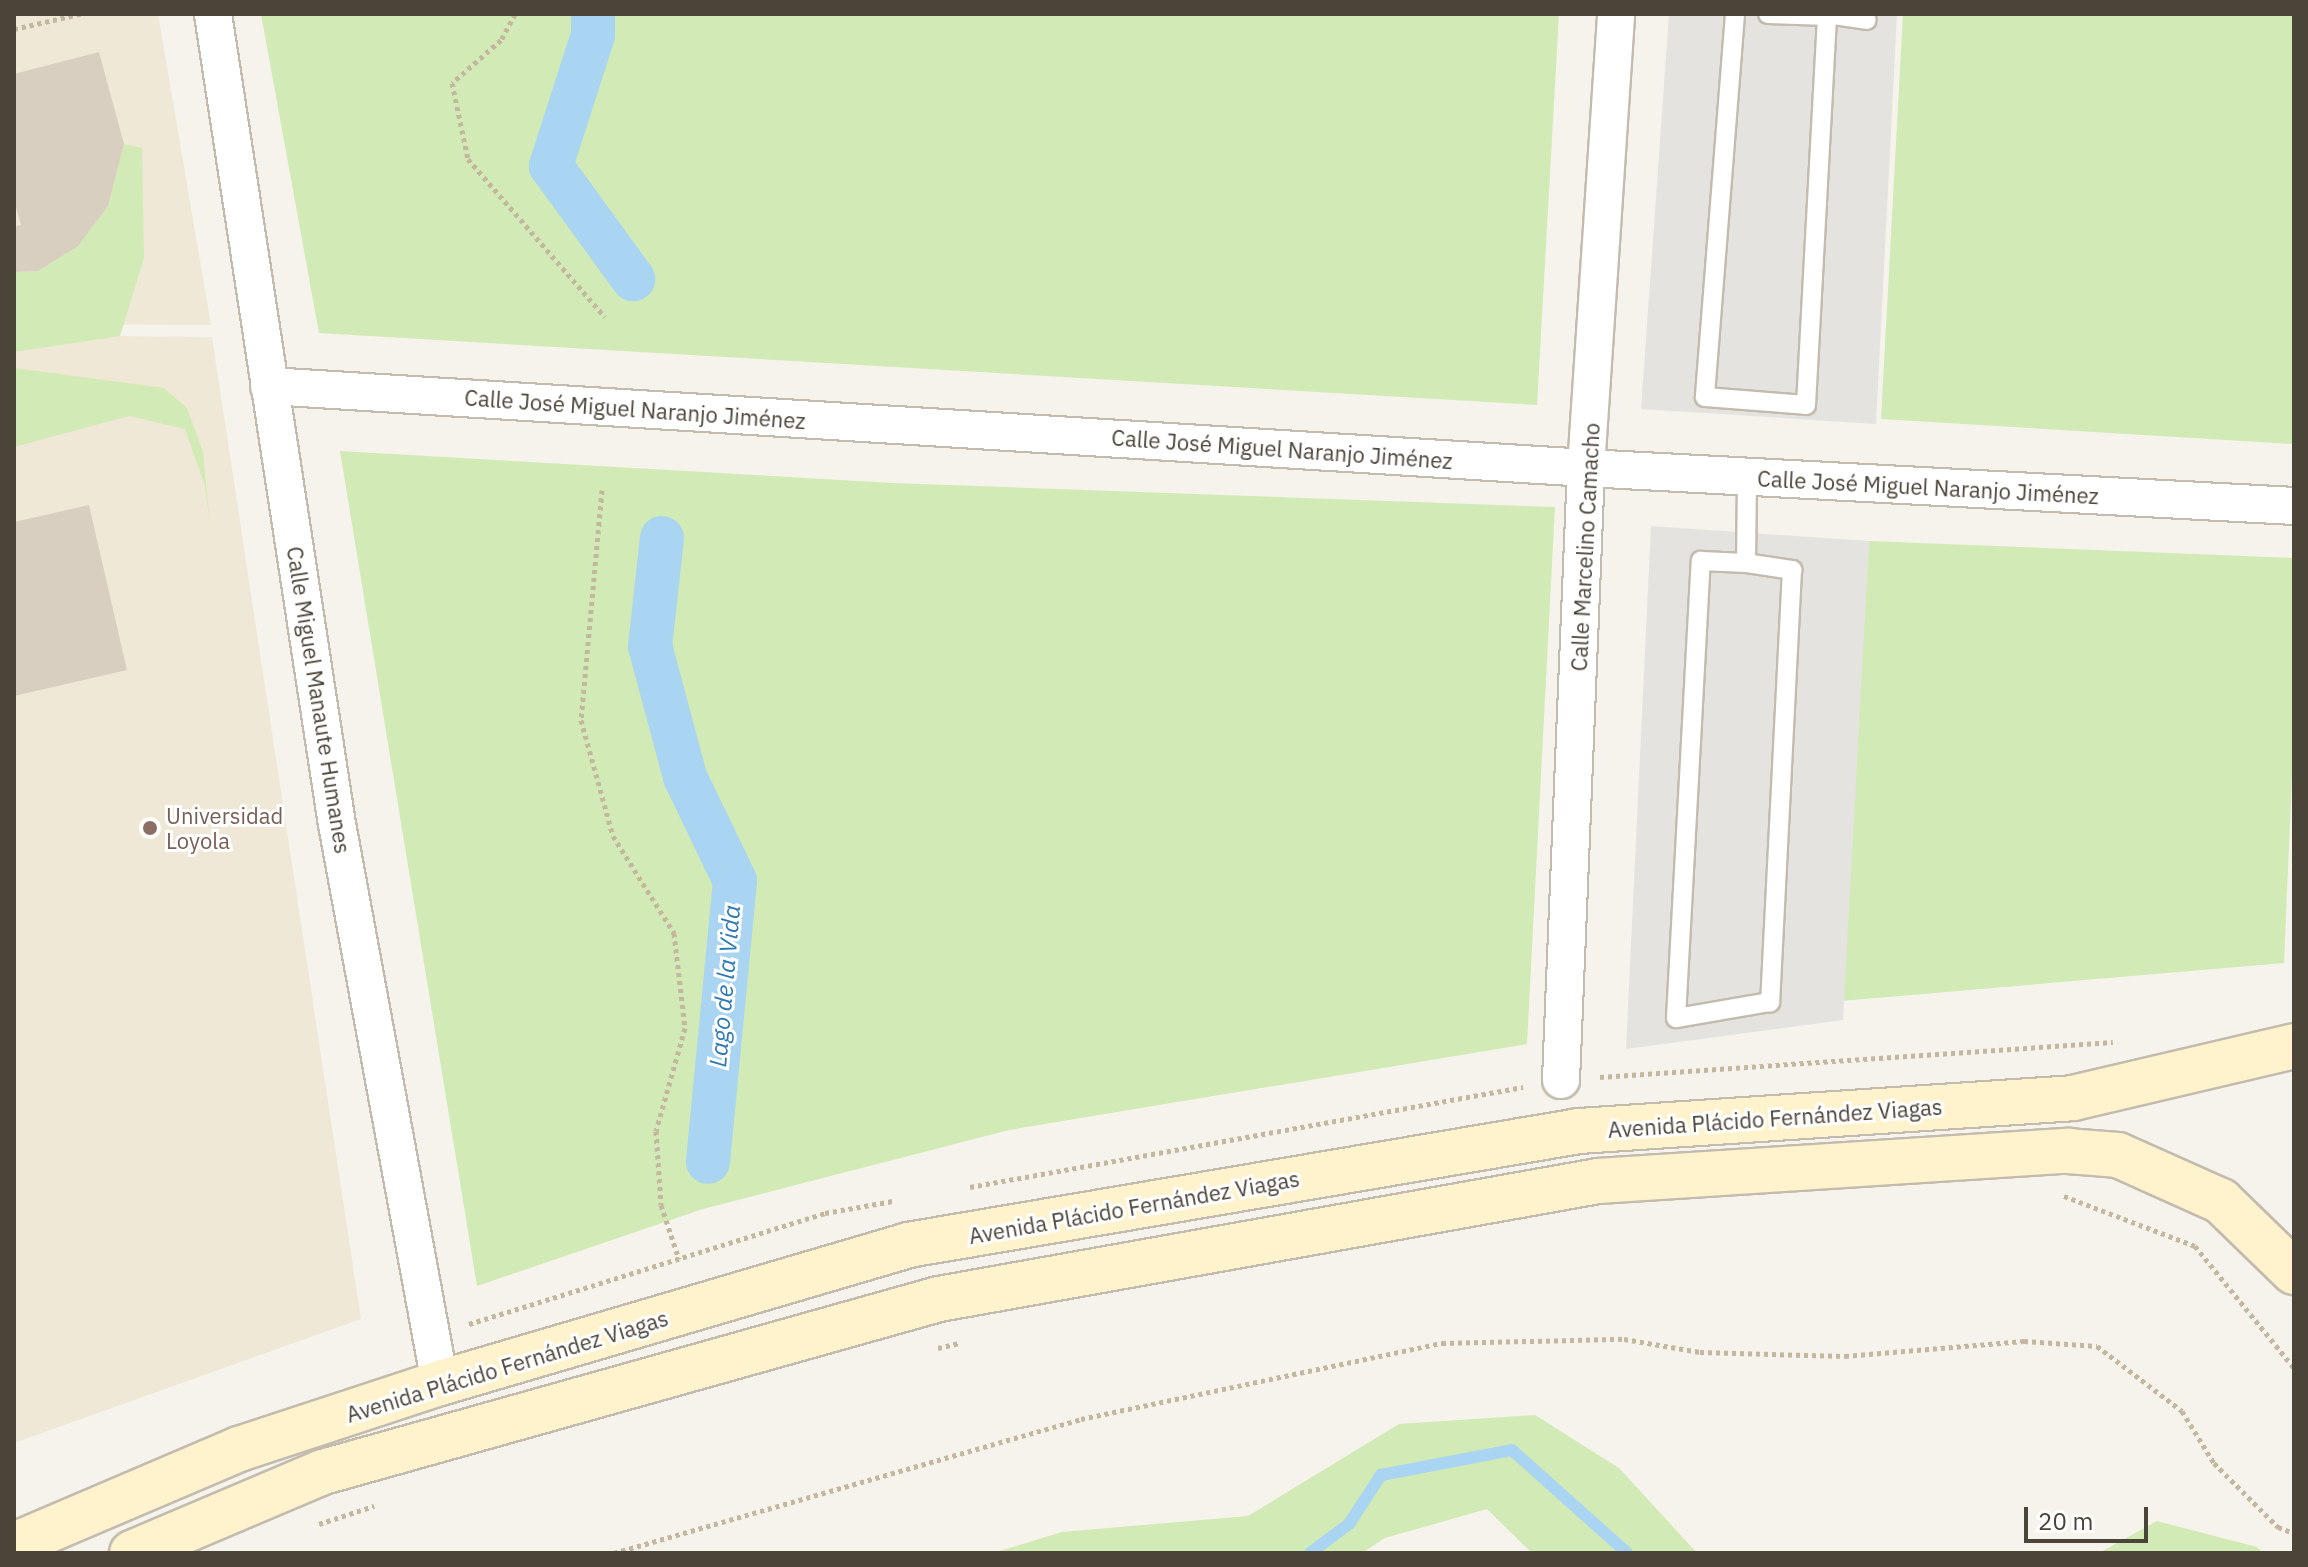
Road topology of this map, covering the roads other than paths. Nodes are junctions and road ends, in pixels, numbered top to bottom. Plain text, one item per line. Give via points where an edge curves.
1 (213, 14) edge
2 (1616, 14) edge
3 (1735, 14) edge
4 (1768, 14) edge
5 (1827, 15) edge
6 (1867, 20) dead end
7 (269, 386) junction
8 (1586, 468) junction
9 (1747, 477) junction
10 (2294, 506) edge
11 (1746, 563) junction
12 (2294, 1046) edge
13 (1561, 1080) dead end
14 (2294, 1272) edge
15 (440, 1383) junction
16 (14, 1545) edge
17 (132, 1553) edge

1 - 7 street, Calle Miguel Manaute Humanes
2 - 8 street, Calle Marcelino Camacho
3 - 5 lane via 1705,397 1806,405
4 - 5 lane
5 - 6 lane
7 - 8 street, Calle José Miguel Naranjo Jiménez
7 - 15 street, Calle Miguel Manaute Humanes via 337,824
8 - 9 street, Calle José Miguel Naranjo Jiménez
8 - 13 street, Calle Marcelino Camacho
9 - 10 street, Calle José Miguel Naranjo Jiménez
9 - 11 lane
11 - 11 lane via 1792,570 1770,1002 1676,1018 1701,561
12 - 15 main road, Avenida Plácido Fernández Viagas via 2073,1098 1579,1131 908,1245
14 - 17 main road via 2221,1201 2118,1155 2068,1151 1598,1181 939,1299 323,1472
15 - 16 main road, Avenida Plácido Fernández Viagas via 239,1449

